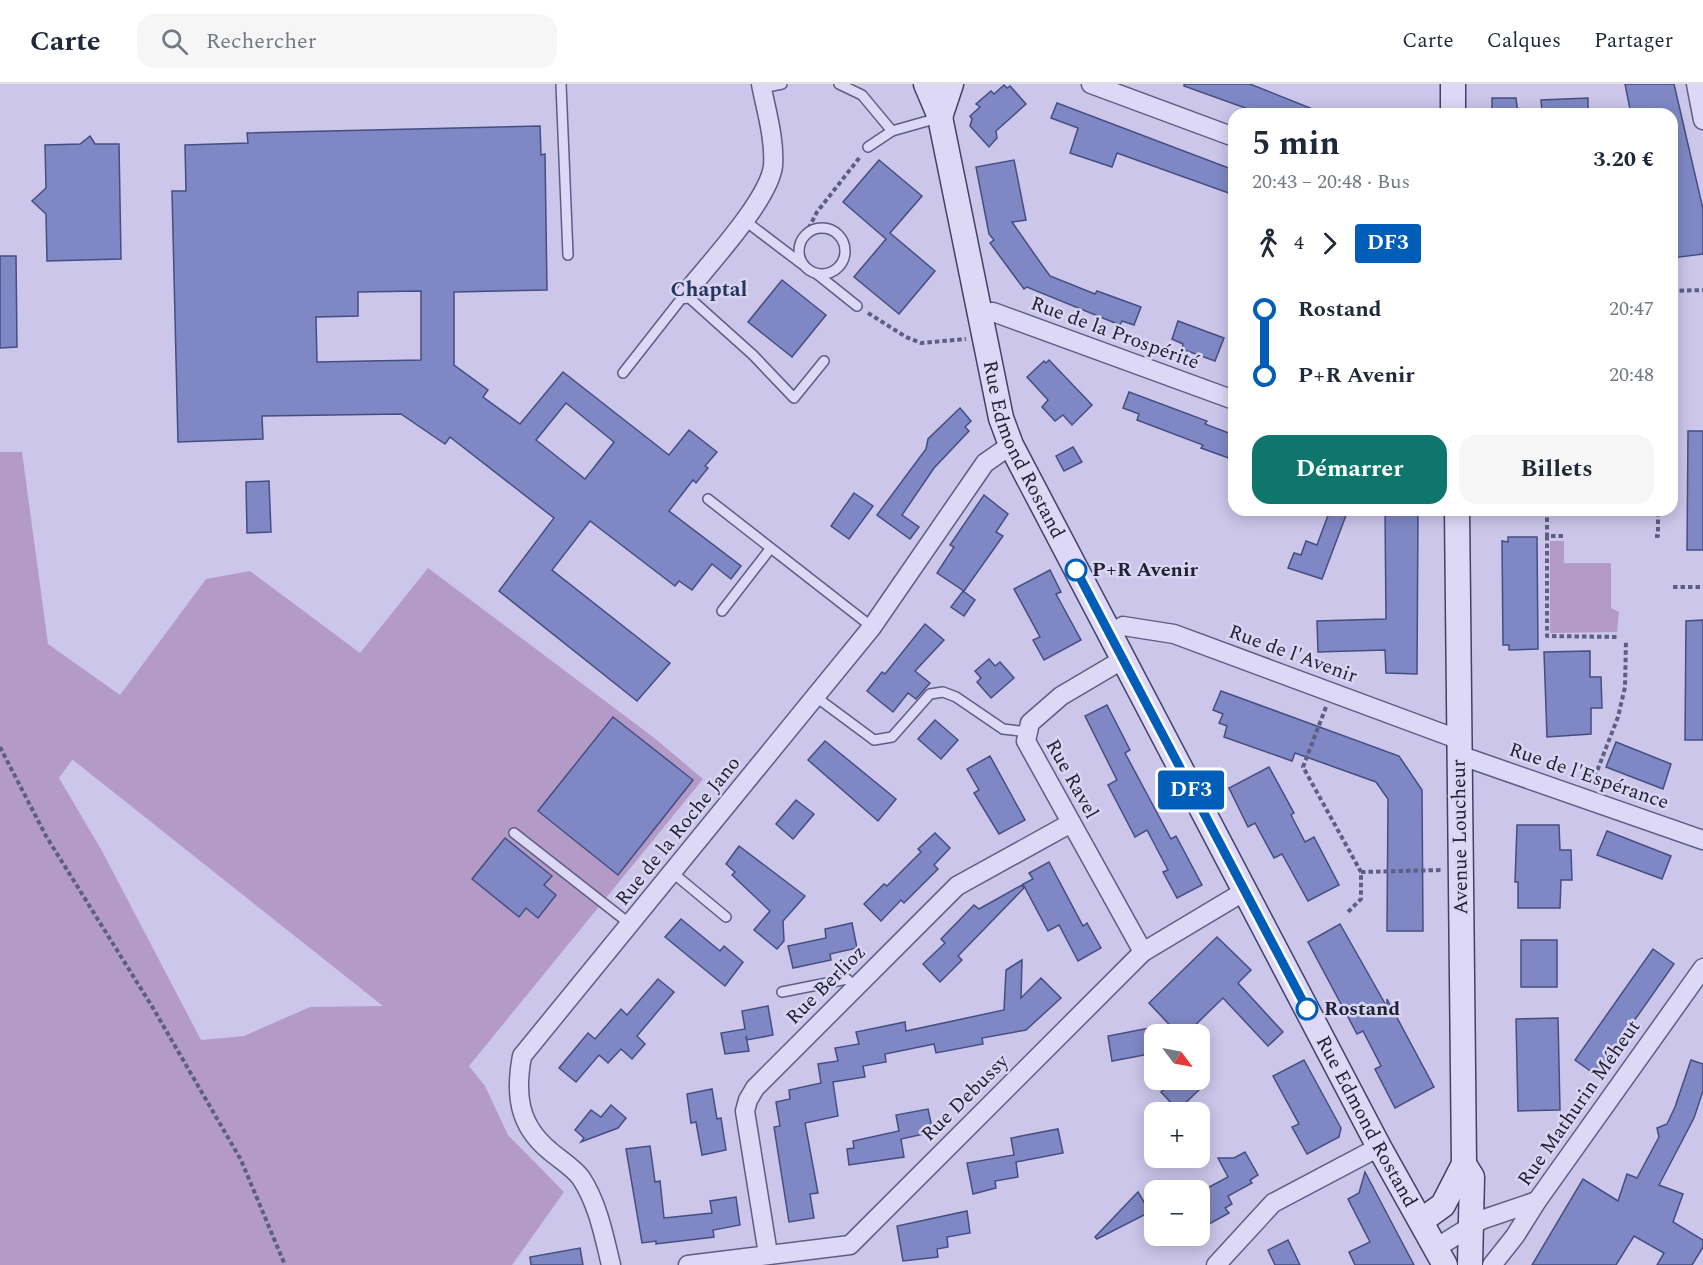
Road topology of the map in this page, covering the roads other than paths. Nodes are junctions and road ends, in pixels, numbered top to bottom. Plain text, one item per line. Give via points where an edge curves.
1 (561, 84) edge
2 (782, 84) edge
3 (839, 84) edge
4 (926, 84) edge
5 (951, 84) edge
6 (1091, 84) edge
7 (1453, 84) edge
8 (1696, 84) edge
9 (762, 86) edge
10 (1453, 108) edge
11 (940, 117) junction
12 (1703, 120) edge
13 (892, 131) junction
14 (1228, 135) edge
15 (868, 147) road end
16 (744, 220) junction
17 (568, 255) dead end
18 (811, 271) junction
19 (685, 294) junction
20 (857, 306) road end
21 (980, 314) junction
22 (824, 361) dead end
23 (623, 373) dead end
24 (1228, 398) edge
25 (1011, 445) junction
26 (708, 499) dead end
27 (1457, 516) edge
28 (770, 549) junction
29 (722, 611) dead end
30 (872, 627) junction
31 (1109, 634) junction
32 (1122, 660) junction
33 (816, 698) junction
34 (1028, 732) junction
35 (1460, 748) junction
36 (1071, 823) junction
37 (514, 832) dead end
38 (1703, 840) edge
39 (672, 873) junction
40 (1245, 891) junction
41 (726, 917) dead end
42 (630, 924) junction
43 (1143, 952) junction
44 (1703, 968) edge
45 (856, 987) junction
46 (782, 992) dead end
47 (1379, 1148) junction
48 (1464, 1164) junction
49 (1537, 1201) junction
50 (1421, 1221) junction
51 (1471, 1225) junction
52 (768, 1254) junction
53 (1440, 1256) edge
54 (792, 1258) edge
55 (611, 1265) edge
56 (688, 1265) edge
57 (1216, 1265) edge
58 (1470, 1265) edge
59 (1492, 1265) edge

1 - 17 lane
2 - 9 lane
3 - 13 lane via 862,95
4 - 11 street, Rue Edmond Rostand
5 - 11 street, Rue Edmond Rostand
6 - 14 street
7 - 10 street
8 - 12 street
9 - 16 street via 773,150 772,169 767,186
11 - 13 lane
11 - 21 street, Rue Edmond Rostand
13 - 15 lane
16 - 18 lane
16 - 19 street
18 - 18 lane via 799,248 805,235 826,227 840,235 845,256 837,269 822,274
18 - 20 lane
19 - 22 lane via 794,398
19 - 23 lane
21 - 24 street, Rue de la Prospérité via 993,312
21 - 25 street, Rue Edmond Rostand via 1001,418
25 - 30 street, Rue de la Roche Jano via 985,463
25 - 31 street, Rue Edmond Rostand
26 - 28 lane
27 - 35 street, Avenue Loucheur
28 - 29 lane
28 - 30 lane
30 - 33 street, Rue de la Roche Jano
31 - 32 street, Rue Edmond Rostand
31 - 35 street, Rue de l'Avenir via 1124,626 1174,634 1332,692
32 - 34 street, Rue Ravel via 1061,696 1030,723
32 - 40 street, Rue Edmond Rostand
33 - 34 lane via 874,740 892,737 930,694 943,692 1003,729
33 - 39 street, Rue de la Roche Jano
34 - 36 street, Rue Ravel via 1026,741
35 - 38 street, Rue de l'Espérance via 1586,799
35 - 48 street, Avenue Loucheur
36 - 43 street, Rue Ravel
36 - 45 street, Rue Berlioz via 957,886
37 - 42 lane
39 - 41 lane
39 - 42 street, Rue de la Roche Jano
40 - 43 street, Rue Debussy
40 - 47 street, Rue Edmond Rostand
42 - 55 street, Rue de la Roche Jano via 522,1056 517,1086 536,1140 580,1177 597,1212
43 - 54 street, Rue Debussy via 850,1245
44 - 49 street, Rue Mathurin Méheut
45 - 46 lane via 847,979
45 - 52 street, Rue Berlioz via 755,1088 748,1100 745,1111
47 - 50 street, Rue Edmond Rostand
47 - 57 street via 1273,1203
48 - 50 street, Avenue Loucheur via 1443,1205
48 - 51 street, Avenue Loucheur via 1472,1177
49 - 51 street
49 - 59 street, Rue Mathurin Méheut
50 - 53 street, Rue Edmond Rostand
51 - 53 street
51 - 58 street, Avenue Loucheur
52 - 54 street, Rue Debussy
52 - 56 street, Rue Debussy

